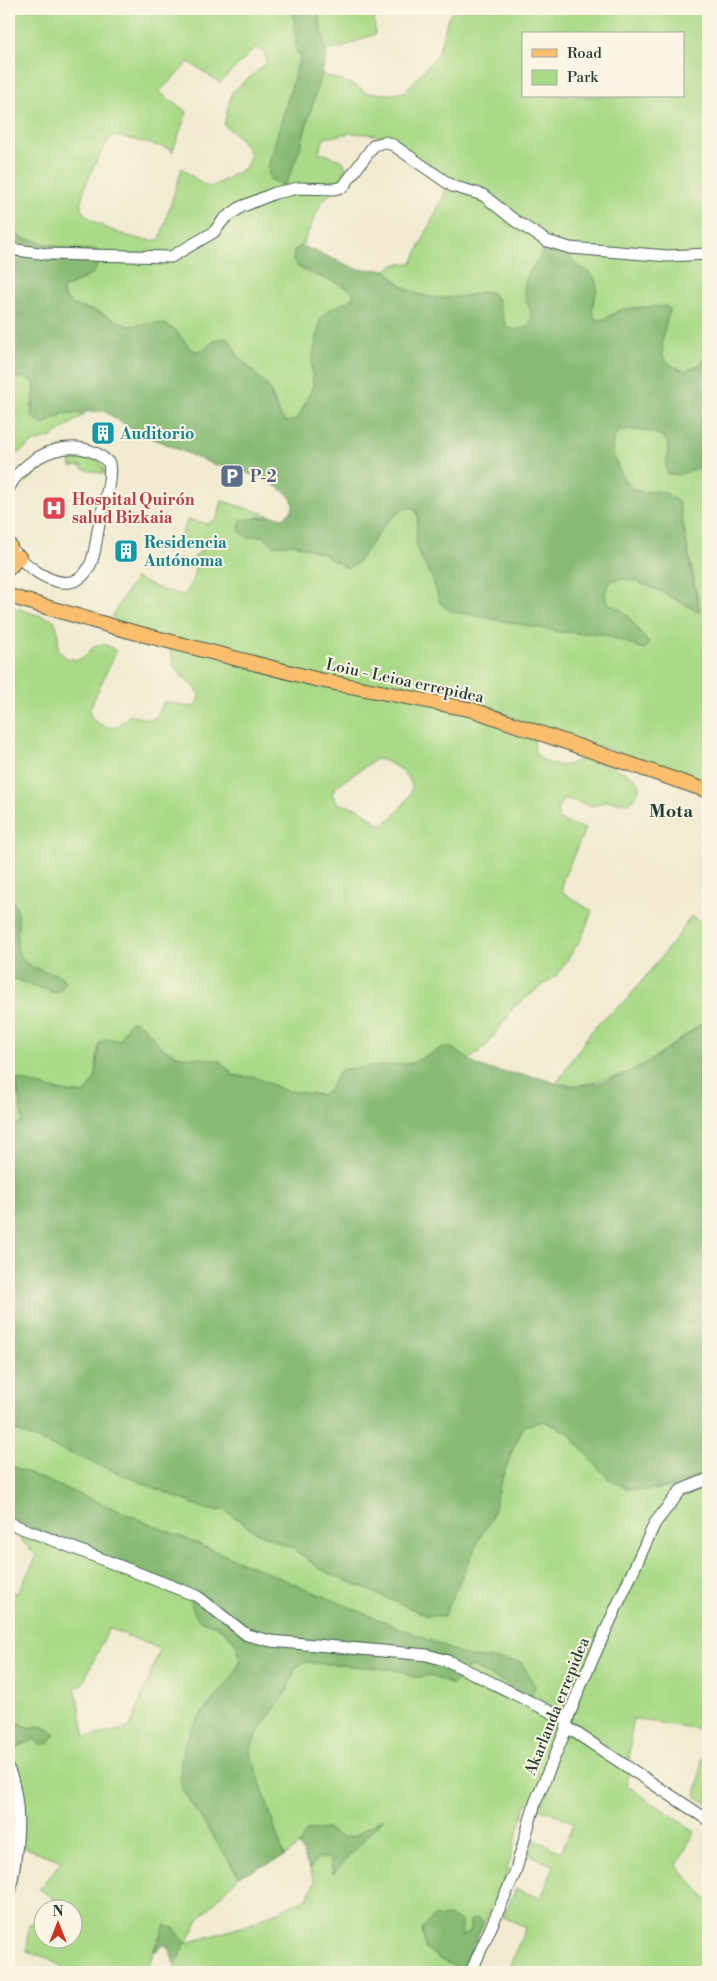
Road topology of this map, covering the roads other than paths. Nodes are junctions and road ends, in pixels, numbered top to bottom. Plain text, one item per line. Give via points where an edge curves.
1 (9, 249) edge
2 (708, 254) edge
3 (9, 487) edge
4 (12, 548) edge
5 (9, 568) edge
6 (9, 591) edge
7 (9, 596) edge
8 (9, 602) edge
9 (92, 620) junction
10 (118, 628) junction
11 (708, 791) edge
12 (708, 1479) edge
13 (9, 1523) edge
14 (567, 1724) junction
15 (9, 1770) edge
16 (708, 1820) edge
17 (9, 1895) edge
18 (471, 1972) edge

1 - 2 street via 57,254 171,257 214,232 224,219 241,207 276,192 343,187 374,145 385,142 452,186 483,195 547,241 570,248 668,256
3 - 4 street via 32,460 60,449 88,450 108,463 110,477 90,566 85,574 69,582 47,578 33,570
4 - 5 main road
6 - 9 main road
7 - 9 main road, Loiu - Leioa errepidea
8 - 10 main road, Loiu - Leioa errepidea
9 - 10 main road, Loiu - Leioa errepidea
10 - 11 main road, Loiu - Leioa errepidea via 319,680 472,710
12 - 14 street, Akarlanda errepidea via 681,1490 655,1523 583,1680
13 - 14 street via 197,1596 247,1636 427,1655 448,1661
14 - 16 street
14 - 18 street, Akarlanda errepidea via 535,1803 515,1873
15 - 17 street via 18,1802 14,1870

